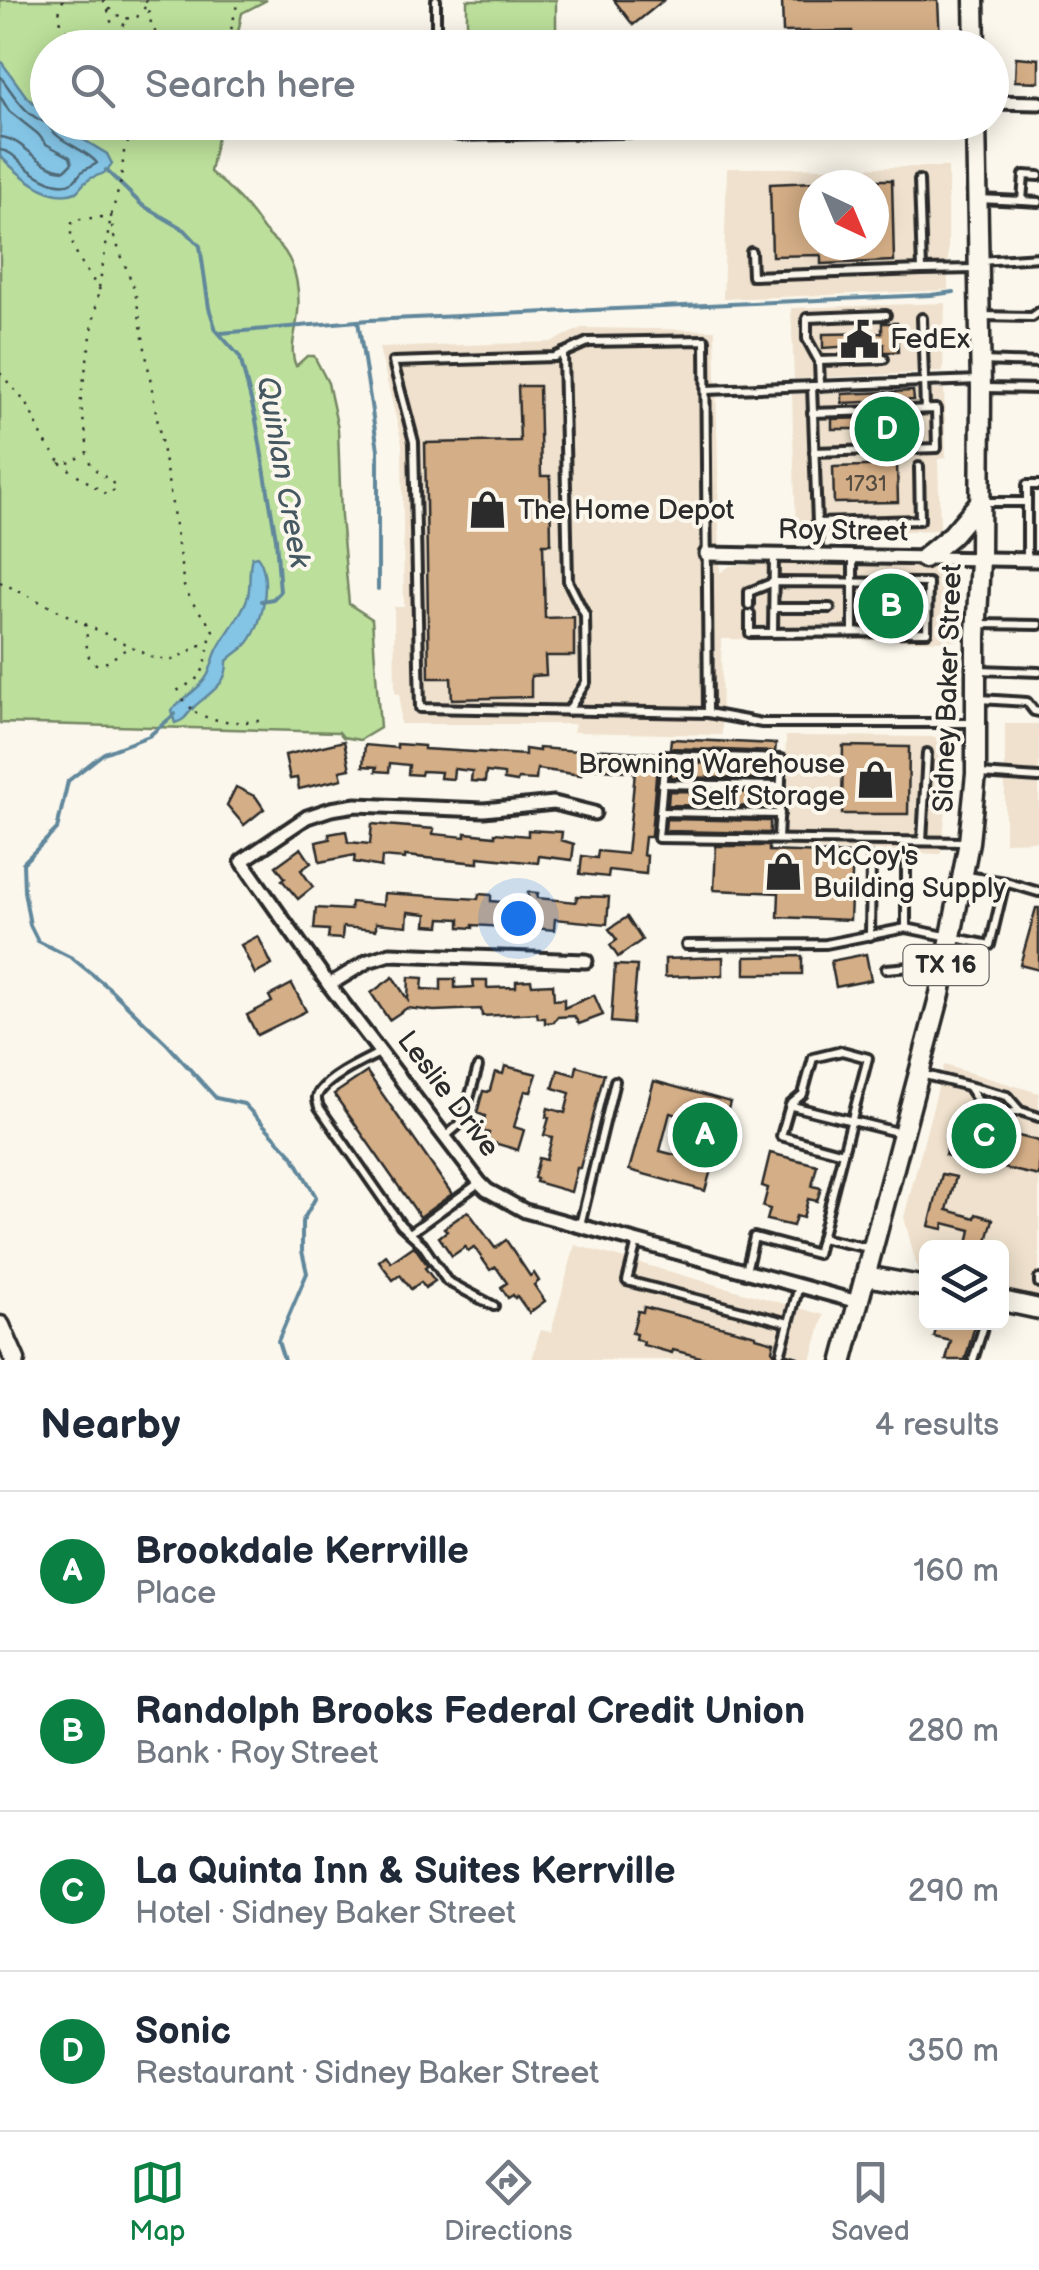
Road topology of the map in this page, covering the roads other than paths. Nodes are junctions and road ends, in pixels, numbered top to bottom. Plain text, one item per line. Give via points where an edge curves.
1 (436, 0) edge
2 (974, 0) edge
3 (436, 30) edge
4 (975, 30) edge
5 (1009, 102) edge
6 (1039, 103) edge
7 (976, 140) edge
8 (1039, 176) edge
9 (919, 180) dead end
10 (978, 199) junction
11 (1022, 201) junction
12 (1039, 202) edge
13 (751, 252) dead end
14 (1039, 257) edge
15 (978, 265) junction
16 (922, 270) junction
17 (1039, 312) edge
18 (886, 315) dead end
19 (979, 316) junction
20 (922, 318) dead end
21 (563, 353) junction
22 (884, 359) dead end
23 (819, 361) junction
24 (1039, 362) edge
25 (981, 376) junction
26 (924, 382) junction
27 (816, 386) junction
28 (1039, 389) edge
29 (706, 390) junction
30 (925, 409) junction
31 (812, 413) junction
32 (814, 452) junction
33 (918, 467) dead end
34 (1039, 485) edge
35 (980, 502) junction
36 (1026, 502) junction
37 (817, 523) junction
38 (706, 554) junction
39 (774, 554) junction
40 (818, 555) junction
41 (853, 555) junction
42 (924, 558) junction
43 (980, 560) junction
44 (1033, 560) edge
45 (774, 582) junction
46 (852, 582) junction
47 (774, 608) junction
48 (830, 608) dead end
49 (840, 608) dead end
50 (852, 608) junction
51 (976, 624) junction
52 (1039, 624) edge
53 (774, 632) junction
54 (852, 632) junction
55 (977, 670) junction
56 (1039, 672) edge
57 (977, 698) junction
58 (568, 711) junction
59 (1039, 712) edge
60 (708, 713) junction
61 (978, 724) junction
62 (927, 753) dead end
63 (976, 774) junction
64 (1039, 778) edge
65 (662, 784) junction
66 (781, 786) junction
67 (660, 812) junction
68 (594, 813) dead end
69 (780, 814) junction
70 (778, 840) junction
71 (922, 840) junction
72 (968, 842) junction
73 (906, 858) dead end
74 (871, 859) dead end
75 (963, 875) junction
76 (1005, 882) junction
77 (1039, 892) edge
78 (906, 928) junction
79 (870, 936) junction
80 (952, 937) junction
81 (686, 945) dead end
82 (586, 961) dead end
83 (886, 969) dead end
84 (943, 979) junction
85 (329, 985) junction
86 (382, 1051) junction
87 (478, 1067) dead end
88 (920, 1073) junction
89 (615, 1081) dead end
90 (967, 1085) junction
91 (790, 1105) junction
92 (984, 1110) dead end
93 (1020, 1111) junction
94 (1001, 1115) dead end
95 (1039, 1117) edge
96 (852, 1121) junction
97 (902, 1134) junction
98 (445, 1137) junction
99 (843, 1153) junction
100 (480, 1182) junction
101 (580, 1226) junction
102 (410, 1233) junction
103 (821, 1238) junction
104 (637, 1242) junction
105 (872, 1249) junction
106 (746, 1271) junction
107 (866, 1276) junction
108 (799, 1286) junction
109 (919, 1286) edge
110 (858, 1302) junction
111 (1009, 1302) edge
112 (494, 1306) dead end
113 (1039, 1308) edge
114 (789, 1322) junction
115 (0, 1326) edge
116 (982, 1330) edge
117 (781, 1352) dead end
118 (14, 1360) edge
119 (843, 1360) edge
120 (973, 1360) edge

1 - 3 lane
2 - 4 main road
5 - 6 street
7 - 10 main road, Sidney Baker Street / TX 16
8 - 11 lane via 1024,174
9 - 16 lane
10 - 11 lane
10 - 15 main road, Sidney Baker Street / TX 16
11 - 12 lane
13 - 16 lane via 752,276
14 - 15 lane
15 - 16 lane
15 - 19 main road, Sidney Baker Street / TX 16
17 - 19 lane
18 - 23 lane via 807,318
19 - 25 main road, Sidney Baker Street / TX 16
20 - 26 lane
21 - 29 lane via 588,342 706,340
21 - 58 lane via 568,581 585,615 586,682
21 - 58 lane via 393,362 414,442 420,708
22 - 23 lane
23 - 27 lane
24 - 25 lane
25 - 26 lane
25 - 28 lane
25 - 35 main road, Sidney Baker Street / TX 16
26 - 27 lane
26 - 30 lane
27 - 29 lane
27 - 31 lane
29 - 38 lane
30 - 31 lane
30 - 32 lane via 936,409 937,448
31 - 32 lane
32 - 37 lane
33 - 37 lane via 920,520
34 - 36 lane via 1026,485
35 - 36 lane
35 - 42 main road
35 - 43 main road, Sidney Baker Street / TX 16
36 - 44 lane
37 - 40 lane
38 - 39 street, Roy Street
38 - 60 lane
39 - 40 street, Roy Street
39 - 45 lane
40 - 41 street, Roy Street
41 - 42 street, Roy Street
41 - 46 lane
42 - 43 street, Roy Street
43 - 44 street, Roy Street
43 - 51 main road, Sidney Baker Street / TX 16
45 - 46 lane
45 - 47 lane
45 - 53 lane via 749,592 750,633
46 - 50 lane
46 - 54 lane via 928,583 927,632
47 - 48 lane
47 - 53 lane
49 - 50 lane
50 - 54 lane
51 - 52 lane
51 - 55 main road, Sidney Baker Street / TX 16
53 - 54 lane
55 - 56 lane
55 - 57 main road, Sidney Baker Street / TX 16
57 - 59 lane via 1027,702
57 - 61 main road, Sidney Baker Street / TX 16
58 - 60 lane
60 - 61 lane via 762,723
61 - 63 main road, Sidney Baker Street / TX 16
62 - 71 lane
63 - 64 lane
63 - 72 main road, Sidney Baker Street / TX 16
65 - 66 lane
65 - 66 lane via 666,755 782,759
65 - 67 lane
66 - 69 lane
67 - 69 lane
67 - 70 lane via 658,838
68 - 85 street, Leslie Drive via 554,803 484,810 356,804 307,817 242,861
69 - 70 lane
70 - 71 lane
71 - 72 lane
72 - 75 main road, Sidney Baker Street / TX 16
73 - 78 lane
74 - 79 lane
75 - 76 lane
75 - 80 main road, Sidney Baker Street / TX 16
76 - 77 lane
76 - 80 lane via 990,945
78 - 79 lane
78 - 80 lane
79 - 81 lane via 826,944
80 - 84 main road, Sidney Baker Street / TX 16
82 - 85 street via 390,954
83 - 84 lane via 910,967
84 - 88 main road, Sidney Baker Street / TX 16
85 - 86 street, Leslie Drive
86 - 98 street, Leslie Drive
86 - 102 lane via 321,1090 317,1102
87 - 98 lane via 464,1116
88 - 90 lane
88 - 97 main road, Sidney Baker Street / TX 16
89 - 101 lane
90 - 92 lane
90 - 93 lane via 1007,1096
91 - 96 lane
91 - 96 lane via 803,1094 813,1058 842,1050 868,1058
91 - 99 lane via 782,1136
93 - 94 lane
93 - 95 lane
96 - 97 lane
96 - 99 lane
97 - 105 main road, Sidney Baker Street / TX 16
98 - 100 street, Leslie Drive
99 - 103 lane
100 - 101 street, Leslie Drive via 526,1211
100 - 102 lane
101 - 104 street, Leslie Drive
102 - 112 lane via 447,1281
103 - 105 lane
103 - 106 lane via 817,1254 754,1238
104 - 106 street, Leslie Drive
104 - 114 lane via 627,1281
105 - 107 main road, Sidney Baker Street / TX 16
106 - 108 street, Leslie Drive
107 - 109 main road
107 - 110 main road, Sidney Baker Street / TX 16
108 - 110 street, Leslie Drive
108 - 114 lane
110 - 119 main road, Sidney Baker Street / TX 16
111 - 113 main road
114 - 117 lane
115 - 118 main road
116 - 120 lane

